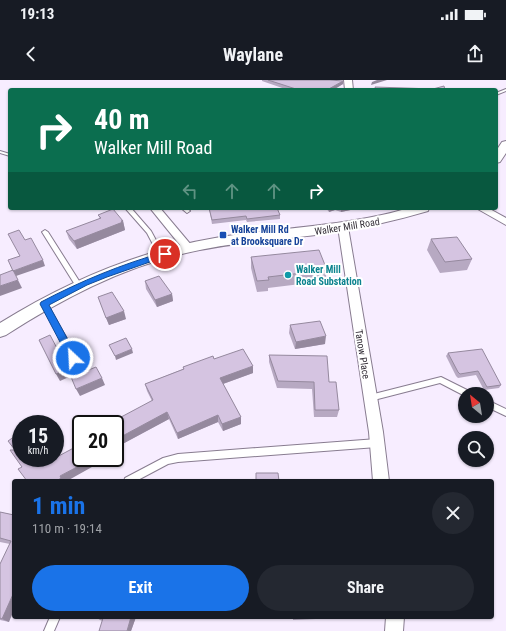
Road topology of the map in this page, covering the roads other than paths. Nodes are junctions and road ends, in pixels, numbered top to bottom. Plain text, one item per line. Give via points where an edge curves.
1 (498, 96) edge
2 (501, 97) dead end
3 (506, 144) edge
4 (498, 157) edge
5 (130, 210) edge
6 (156, 210) edge
7 (416, 210) edge
8 (485, 210) edge
9 (506, 222) edge
10 (343, 227) junction
11 (45, 232) dead end
12 (188, 248) junction
13 (161, 255) junction
14 (79, 286) junction
15 (44, 304) junction
16 (2, 327) edge
17 (73, 358) dead end
18 (458, 389) edge
19 (370, 398) junction
20 (494, 406) edge
21 (506, 412) edge
22 (377, 443) junction
23 (132, 479) edge
24 (381, 479) edge
25 (54, 619) edge
26 (395, 619) edge
27 (49, 631) edge
28 (394, 631) edge

1 - 2 lane
3 - 4 street
5 - 13 lane via 149,232
6 - 12 street
7 - 10 street, Walker Mill Road via 383,220
8 - 9 street
10 - 12 street, Walker Mill Road
10 - 19 street, Tanow Place
11 - 14 lane
12 - 13 street, Walker Mill Road
13 - 14 street, Walker Mill Road
14 - 15 street, Walker Mill Road
15 - 16 street, Walker Mill Road
15 - 17 lane
18 - 19 lane via 441,380
19 - 22 street, Tanow Place
20 - 21 lane
22 - 23 lane via 178,458 166,461
22 - 24 street, Tanow Place
25 - 27 lane
26 - 28 street

